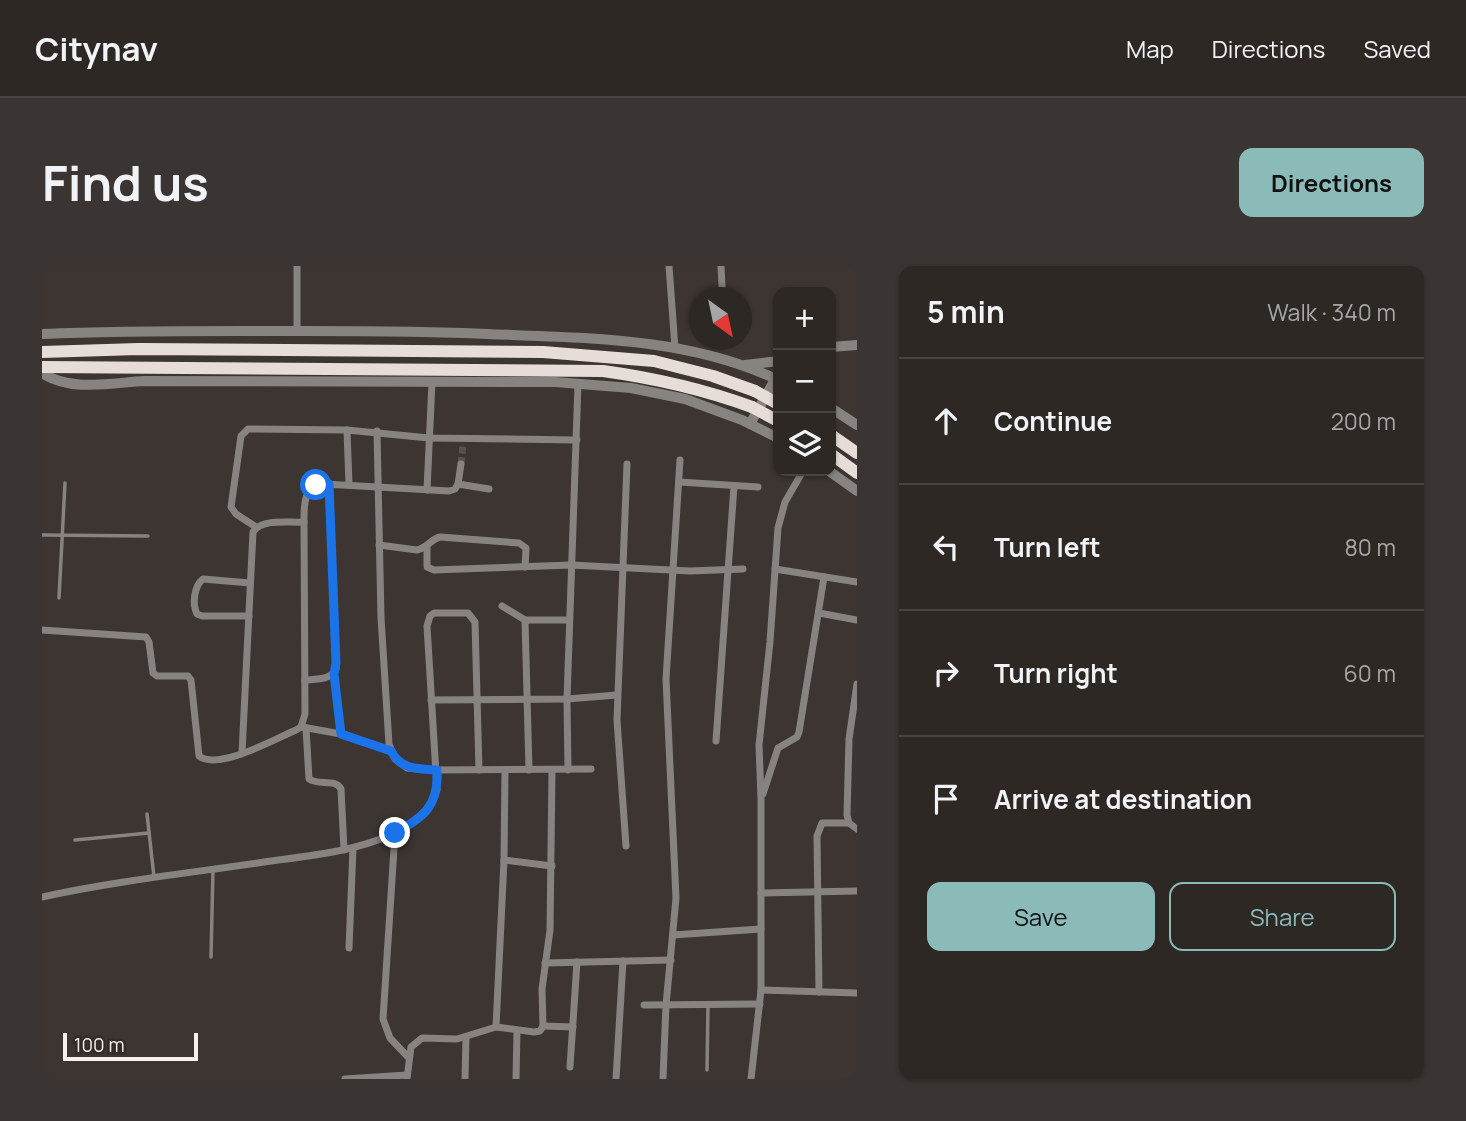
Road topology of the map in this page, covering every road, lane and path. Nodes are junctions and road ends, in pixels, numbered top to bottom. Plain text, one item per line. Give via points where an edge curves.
1 (297, 266) edge
2 (669, 266) edge
3 (721, 266) edge
4 (722, 286) dead end
5 (298, 331) junction
6 (42, 334) edge
7 (857, 345) edge
8 (836, 347) edge
9 (675, 348) junction
10 (42, 352) edge
11 (773, 362) edge
12 (741, 365) junction
13 (42, 367) edge
14 (42, 373) edge
15 (773, 377) edge
16 (432, 382) junction
17 (578, 384) junction
18 (773, 385) edge
19 (773, 402) edge
20 (836, 411) edge
21 (774, 413) edge
22 (773, 418) edge
23 (750, 424) junction
24 (857, 425) edge
25 (347, 430) junction
26 (377, 431) junction
27 (764, 431) junction
28 (773, 436) edge
29 (429, 438) junction
30 (836, 438) edge
31 (577, 440) junction
32 (857, 453) edge
33 (836, 458) edge
34 (680, 460) dead end
35 (461, 464) tunnel mouth
36 (627, 464) dead end
37 (857, 473) edge
38 (800, 476) edge
39 (836, 476) edge
40 (678, 482) junction
41 (65, 484) dead end
42 (329, 484) junction
43 (458, 484) junction
44 (349, 485) junction
45 (734, 486) junction
46 (758, 486) dead end
47 (378, 487) junction
48 (427, 489) junction
49 (489, 489) dead end
50 (857, 491) edge
51 (304, 522) junction
52 (256, 527) junction
53 (42, 535) edge
54 (62, 535) junction
55 (148, 536) dead end
56 (379, 545) junction
57 (427, 546) junction
58 (571, 565) junction
59 (525, 567) junction
60 (622, 567) junction
61 (743, 569) dead end
62 (775, 569) junction
63 (672, 570) junction
64 (727, 570) junction
65 (824, 577) junction
66 (857, 582) edge
67 (250, 583) junction
68 (59, 598) dead end
69 (502, 606) dead end
70 (819, 612) junction
71 (249, 616) junction
72 (525, 620) junction
73 (569, 620) junction
74 (857, 620) edge
75 (42, 630) edge
76 (334, 674) junction
77 (306, 680) junction
78 (857, 684) edge
79 (617, 695) junction
80 (478, 698) junction
81 (526, 698) junction
82 (567, 699) junction
83 (431, 700) junction
84 (303, 727) junction
85 (341, 734) junction
86 (716, 741) dead end
87 (391, 751) junction
88 (242, 753) junction
89 (568, 769) junction
90 (591, 769) dead end
91 (437, 770) junction
92 (479, 770) junction
93 (505, 770) junction
94 (529, 770) junction
95 (552, 770) junction
96 (761, 799) junction
97 (147, 814) dead end
98 (849, 823) junction
99 (857, 829) edge
100 (149, 833) junction
101 (395, 833) junction
102 (75, 841) dead end
103 (626, 846) dead end
104 (353, 848) junction
105 (344, 850) junction
106 (504, 860) junction
107 (552, 866) junction
108 (214, 869) junction
109 (154, 877) junction
110 (857, 891) edge
111 (761, 893) junction
112 (818, 893) junction
113 (42, 897) edge
114 (761, 929) junction
115 (673, 935) junction
116 (349, 948) dead end
117 (211, 957) dead end
118 (671, 960) junction
119 (623, 961) junction
120 (577, 962) junction
121 (545, 963) junction
122 (761, 990) junction
123 (819, 992) junction
124 (857, 993) edge
125 (760, 1004) junction
126 (644, 1005) dead end
127 (666, 1005) junction
128 (708, 1005) junction
129 (543, 1026) junction
130 (496, 1027) junction
131 (573, 1027) junction
132 (517, 1030) junction
133 (466, 1037) junction
134 (408, 1057) junction
135 (570, 1067) dead end
136 (707, 1070) dead end
137 (407, 1077) edge
138 (345, 1079) edge
139 (465, 1079) edge
140 (516, 1079) edge
141 (616, 1079) edge
142 (663, 1079) edge
143 (751, 1079) edge

1 - 5 street
2 - 9 street
3 - 4 street
5 - 6 street
5 - 9 street via 568,337
7 - 8 street
9 - 12 street
10 - 19 highway, bridge via 543,352 654,361 713,376
11 - 12 street
12 - 15 street
13 - 22 highway, bridge via 603,372 687,386
14 - 16 street via 53,381 80,384
16 - 17 street
16 - 29 street
17 - 23 street via 685,399
17 - 31 street
18 - 23 street
20 - 24 street
21 - 27 street
23 - 27 street
25 - 26 street
25 - 44 street
25 - 52 street via 244,431 231,507
26 - 29 street
26 - 47 street
27 - 28 street
29 - 31 street
29 - 48 street
30 - 32 highway
31 - 58 street
33 - 37 highway
34 - 40 street
35 - 43 street
36 - 60 street
38 - 62 street via 781,513
39 - 50 street
40 - 45 street
40 - 63 street
41 - 54 lane
42 - 44 street
42 - 51 street via 316,485 307,494
42 - 76 street
43 - 48 street via 449,491
43 - 49 street
44 - 47 street
45 - 46 street
45 - 64 street
47 - 48 street
47 - 56 street
51 - 52 street
51 - 77 street
52 - 67 street
53 - 54 lane
54 - 55 lane
54 - 68 lane
56 - 57 street via 417,550
56 - 87 street
57 - 59 street via 430,569
57 - 59 street via 440,537 519,543 526,548
58 - 59 street
58 - 60 street
58 - 73 street
60 - 63 street
60 - 79 street
61 - 64 street
62 - 65 street
62 - 96 street via 759,745
63 - 64 street
63 - 115 street via 666,679 676,898
64 - 86 street
65 - 66 street
65 - 70 street
67 - 71 street
67 - 71 street via 203,579 194,606 202,616
69 - 72 street
70 - 74 street
70 - 96 street via 799,732 778,748
71 - 88 street
72 - 73 street
72 - 81 street
73 - 82 street
75 - 88 street via 146,638 153,673 191,680 199,755 211,761
76 - 77 street
76 - 85 street
77 - 84 street
78 - 98 street via 848,754
79 - 82 street
79 - 103 street
80 - 81 street
80 - 83 street
80 - 83 street via 473,617 462,612 434,613 428,620
80 - 92 street
81 - 82 street
81 - 94 street
82 - 89 street
83 - 91 street
84 - 85 street
84 - 88 street
84 - 105 street via 309,779 334,783 341,789
85 - 87 street
87 - 91 street via 407,768
89 - 90 street
89 - 95 street
91 - 92 street
91 - 101 street via 437,790 425,814
92 - 93 street
93 - 94 street
93 - 106 street
94 - 95 street
95 - 107 street
96 - 111 street
97 - 100 lane
98 - 99 street
98 - 112 street via 827,822 819,828
100 - 102 lane
100 - 109 lane
101 - 104 street
101 - 134 street via 383,1019 390,1038
104 - 105 street
104 - 116 street
105 - 108 street
106 - 107 street
106 - 130 street
107 - 121 street
108 - 109 street
108 - 117 lane
109 - 113 street
110 - 112 street
111 - 112 street
111 - 114 street
112 - 123 street
114 - 115 street
114 - 122 street
115 - 118 street
118 - 119 street
118 - 127 street
119 - 120 street
119 - 141 street
120 - 121 street
120 - 131 street
121 - 129 street
122 - 123 street
122 - 125 street
123 - 124 street
125 - 128 street
125 - 143 street
126 - 127 street
127 - 128 street
127 - 142 street
128 - 136 lane
129 - 131 street
129 - 132 street via 534,1032
130 - 132 street
130 - 133 street
131 - 135 street
132 - 140 street
133 - 134 street via 422,1038 411,1047
133 - 139 street
134 - 137 street
137 - 138 street

